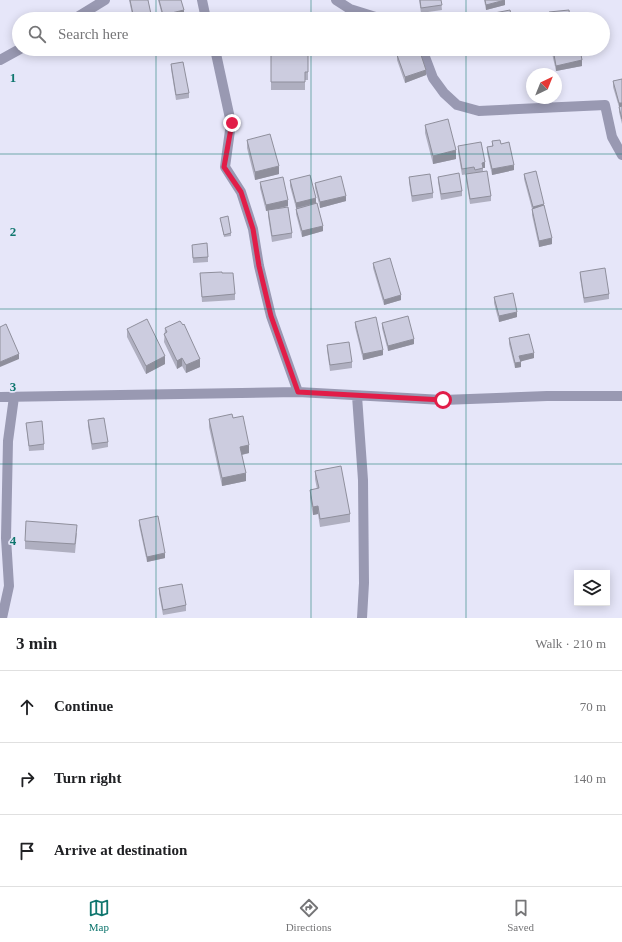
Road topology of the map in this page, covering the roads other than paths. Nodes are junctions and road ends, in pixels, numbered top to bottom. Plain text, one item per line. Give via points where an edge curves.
1 (105, 0) edge
2 (202, 0) edge
3 (336, 0) edge
4 (85, 12) edge
5 (205, 12) edge
6 (360, 12) edge
7 (12, 53) edge
8 (217, 56) edge
9 (425, 56) edge
10 (0, 60) edge
11 (622, 155) edge
12 (298, 392) junction
13 (0, 396) edge
14 (357, 396) junction
15 (622, 396) edge
16 (14, 397) junction
17 (2, 618) edge
18 (362, 618) edge

1 - 4 street
2 - 5 street
3 - 6 street
7 - 10 street
8 - 12 street via 232,123 224,167 241,192 253,229 271,316
9 - 11 street via 433,78 444,93 457,105 479,111 605,105 612,137
12 - 14 street
12 - 16 street
13 - 16 street
14 - 15 street via 443,400
14 - 18 street via 364,480
16 - 17 street via 8,441 6,538 9,586

